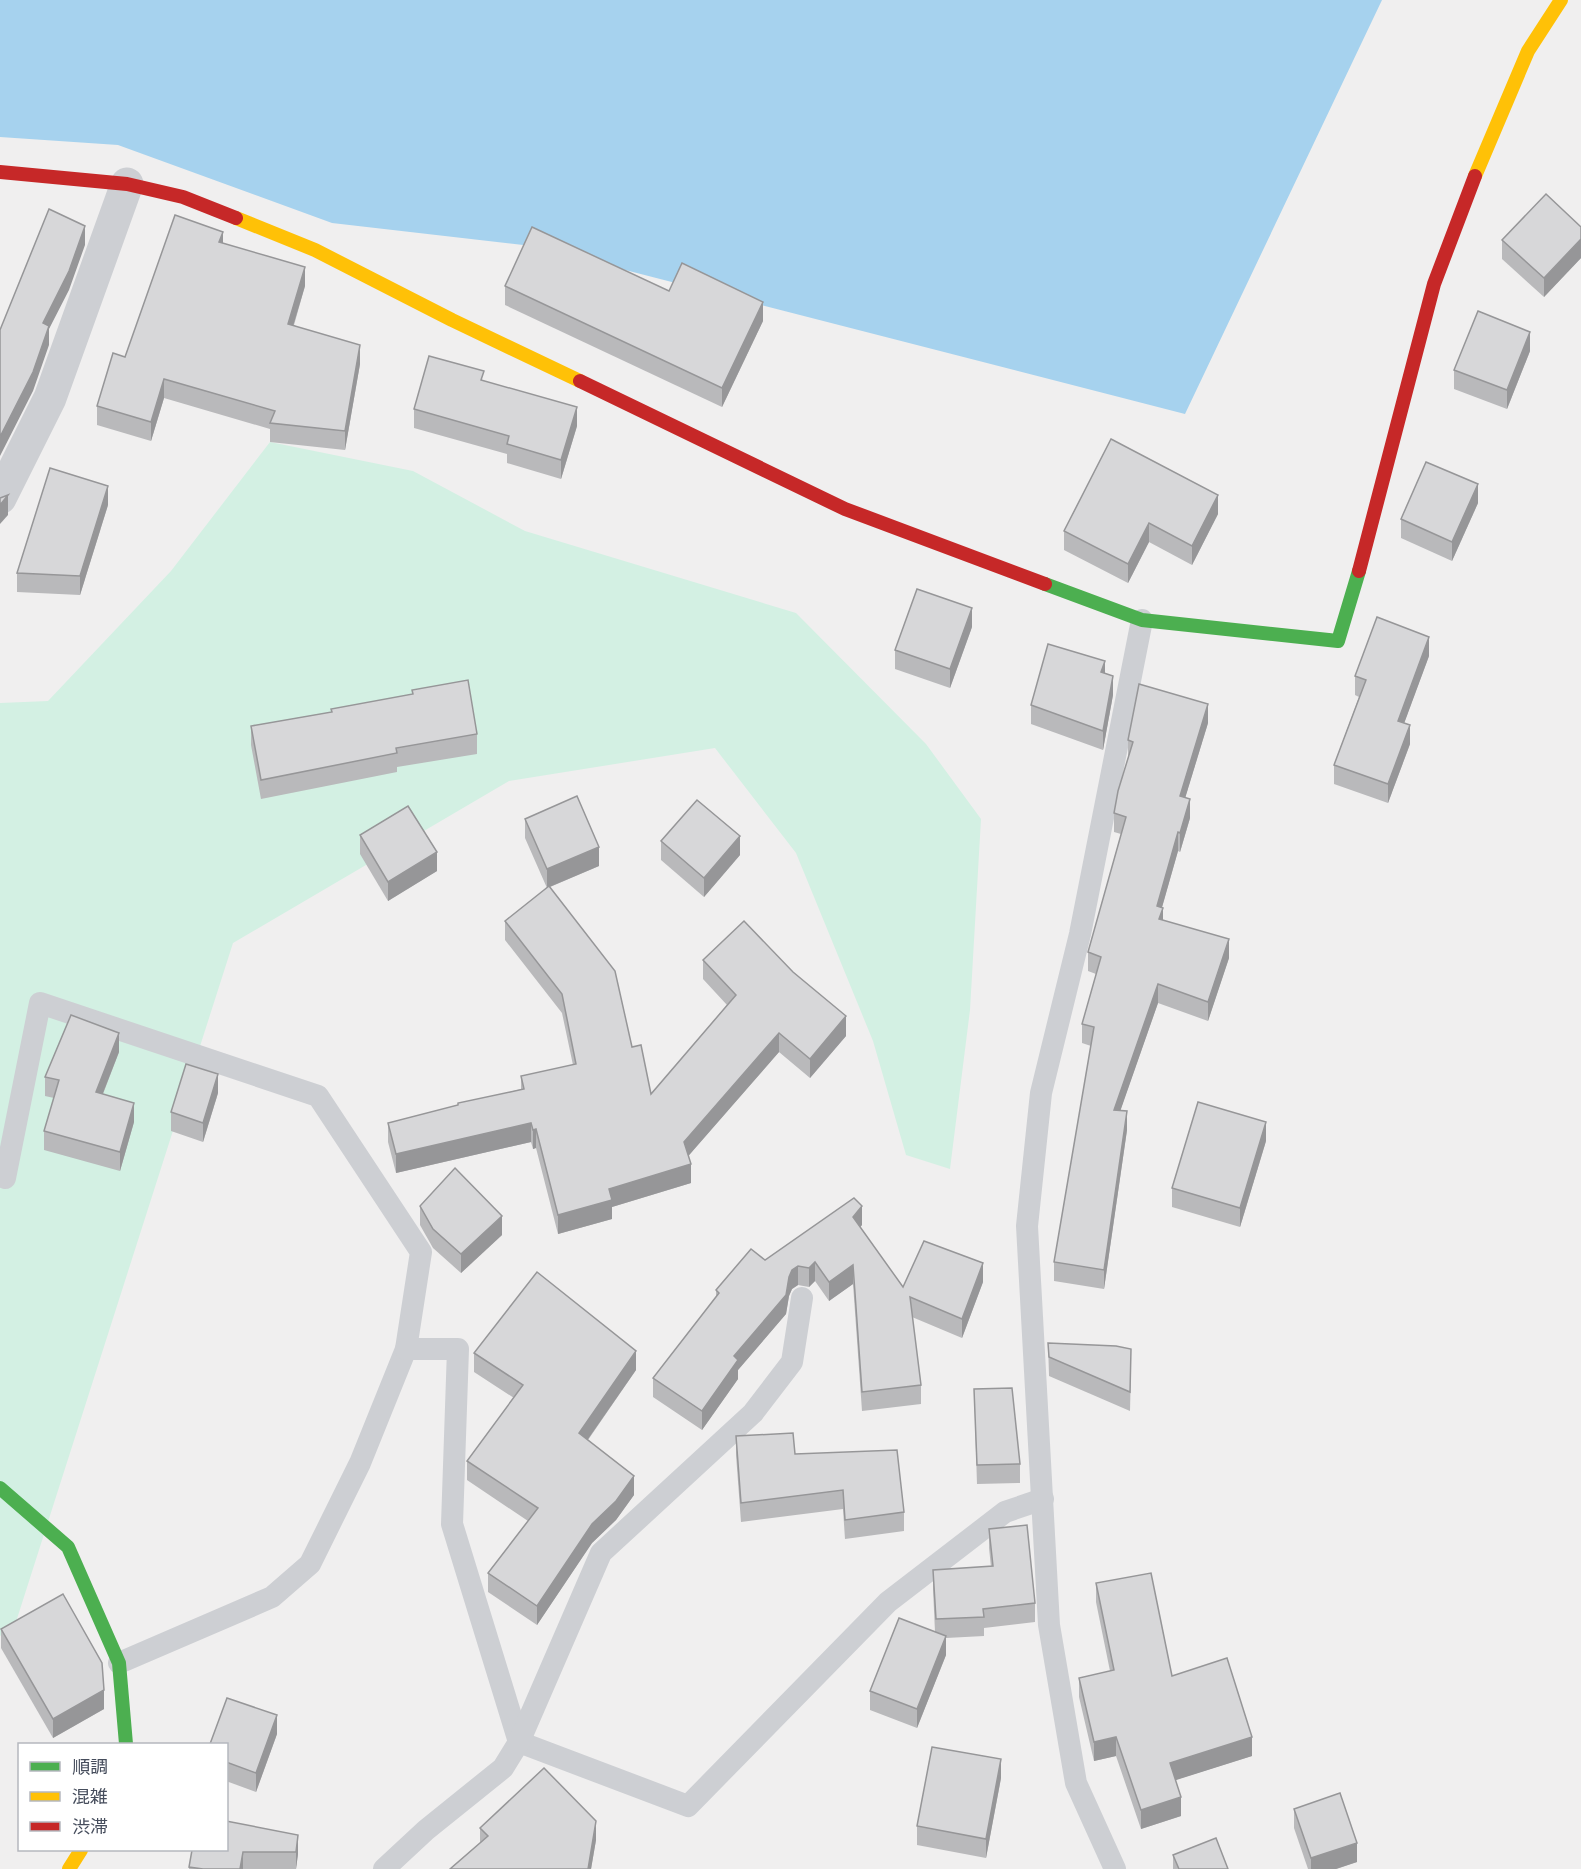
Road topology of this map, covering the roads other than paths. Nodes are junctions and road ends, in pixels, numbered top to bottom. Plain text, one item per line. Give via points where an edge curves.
1 (1561, 0) edge
2 (0, 172) edge
3 (128, 184) junction
4 (0, 498) edge
5 (1142, 620) junction
6 (5, 1178) dead end
7 (802, 1299) dead end
8 (406, 1349) junction
9 (0, 1488) edge
10 (1043, 1499) junction
11 (120, 1663) junction
12 (519, 1742) junction
13 (126, 1743) edge
14 (80, 1851) edge
15 (69, 1869) edge
16 (384, 1869) edge
17 (1115, 1869) edge

1 - 5 street via 1527,51 1434,284 1338,641
2 - 3 street
3 - 4 street via 50,398
3 - 5 street via 183,197 315,250 845,509
5 - 10 lane via 1080,934 1041,1093 1027,1226
6 - 8 lane via 40,1003 318,1096 421,1252
7 - 12 lane via 792,1362 753,1413 601,1553
8 - 11 lane via 360,1463 310,1564 272,1597
8 - 12 lane via 458,1349 452,1524
9 - 11 street via 68,1547
10 - 12 lane via 1005,1512 888,1602 688,1806
10 - 17 lane via 1049,1625 1076,1783
11 - 13 street
12 - 16 lane via 503,1768
14 - 15 street

